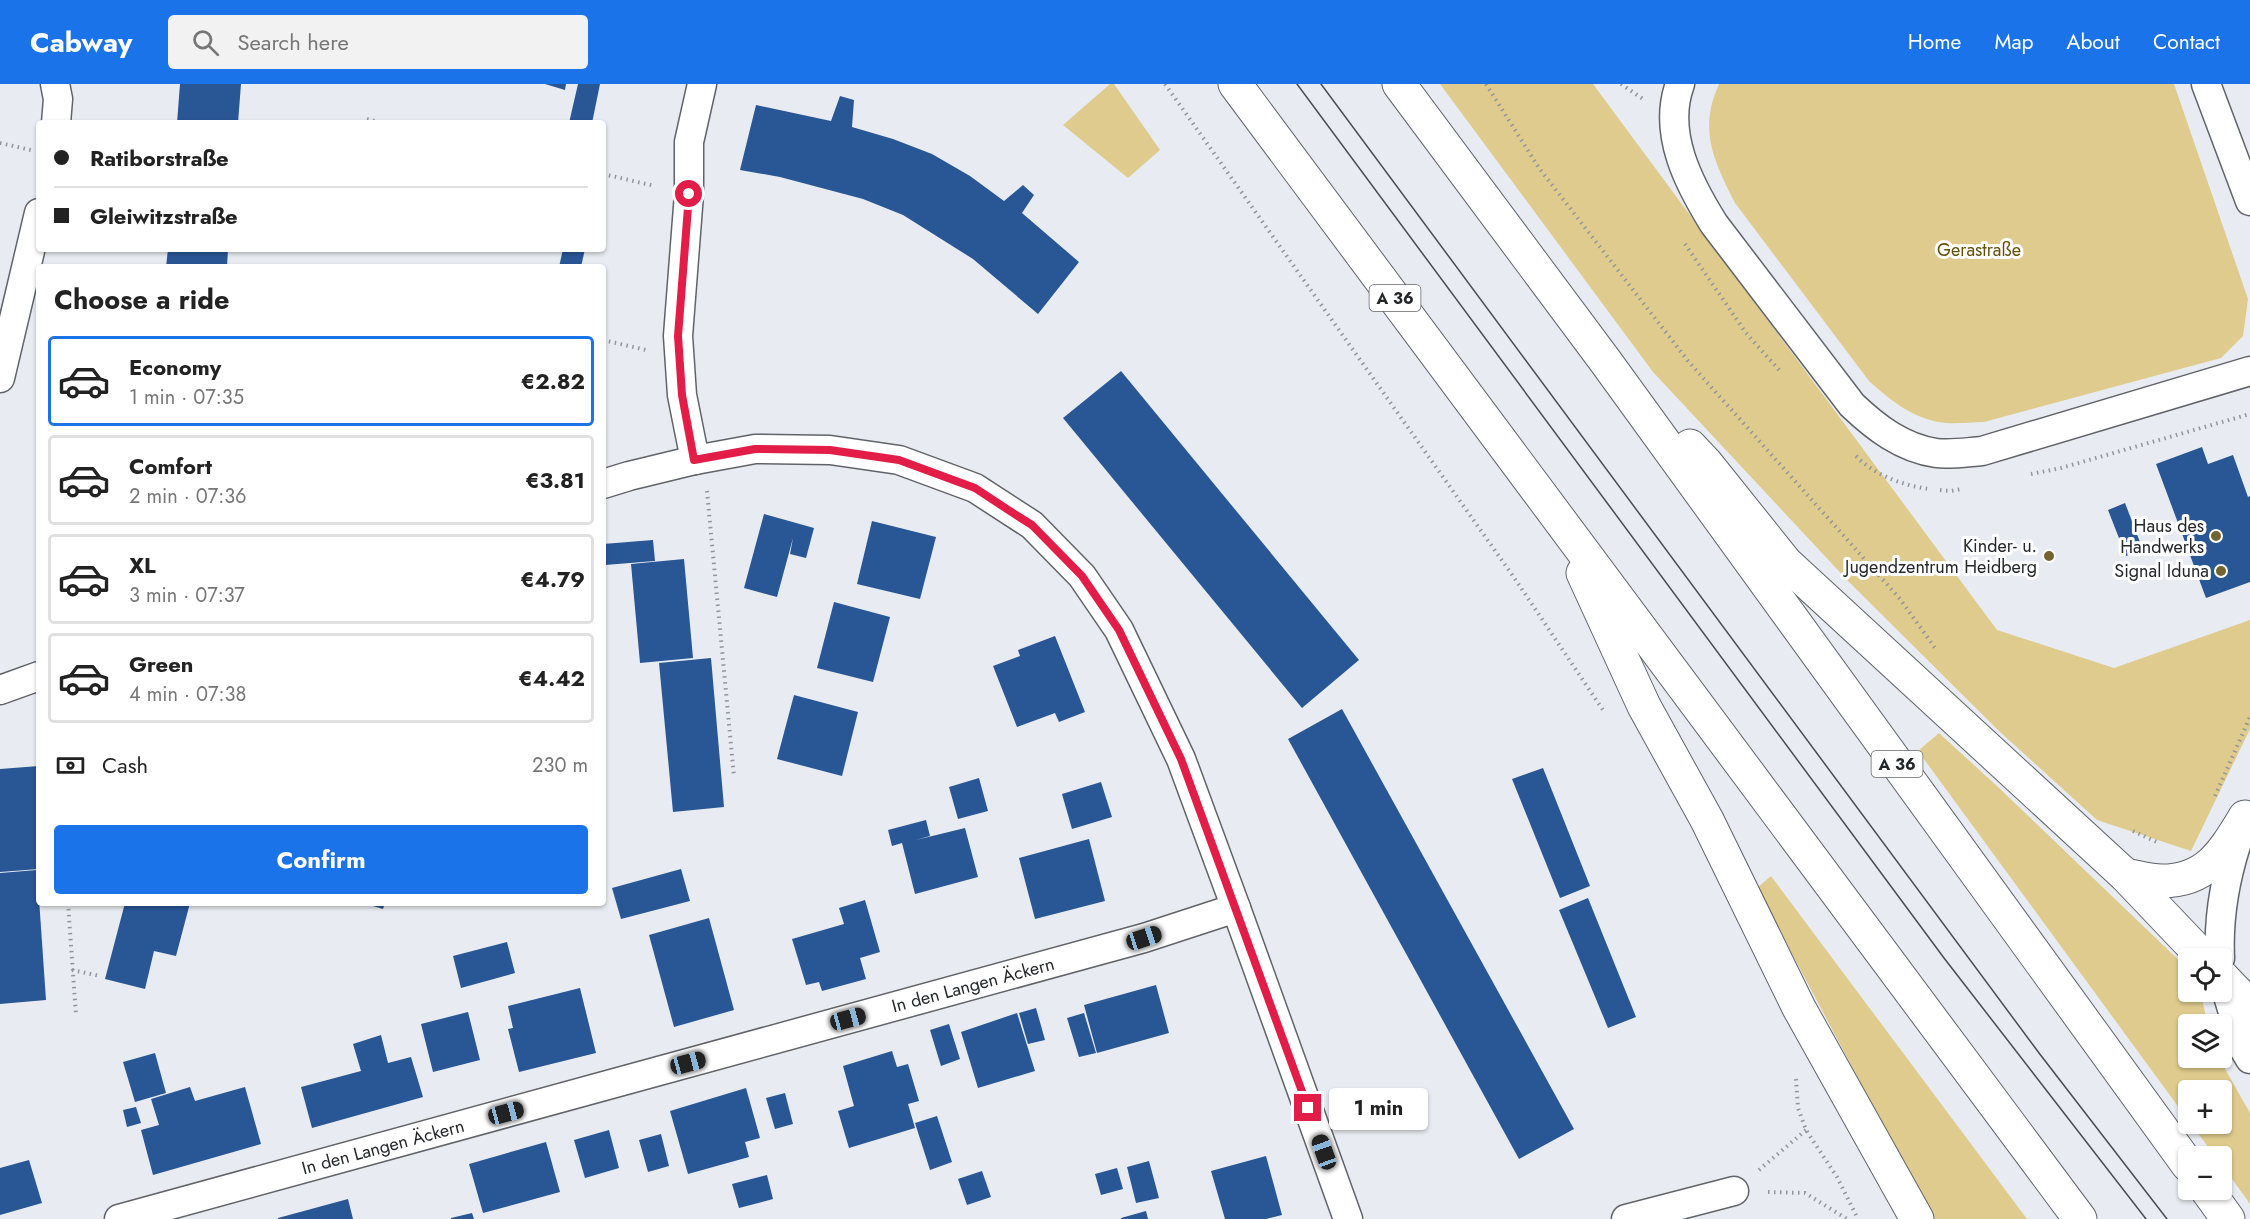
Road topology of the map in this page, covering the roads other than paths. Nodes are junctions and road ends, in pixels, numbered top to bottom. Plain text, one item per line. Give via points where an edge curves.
1 (55, 84) edge
2 (702, 84) edge
3 (1235, 84) edge
4 (1400, 84) edge
5 (1680, 84) edge
6 (2206, 84) edge
7 (56, 120) edge
8 (2250, 201) edge
9 (36, 226) edge
10 (1606, 362) junction
11 (2250, 371) edge
12 (0, 378) edge
13 (699, 459) junction
14 (606, 483) edge
15 (1554, 512) junction
16 (36, 677) edge
17 (0, 690) edge
18 (2247, 813) edge
19 (2125, 875) junction
20 (1236, 908) junction
21 (2198, 948) edge
22 (2219, 948) edge
23 (2232, 985) edge
24 (2229, 1002) edge
25 (2250, 1006) edge
26 (2250, 1059) edge
27 (2178, 1151) edge
28 (1734, 1191) road end
29 (2214, 1200) edge
30 (119, 1219) edge
31 (1348, 1219) edge
32 (1626, 1219) edge
33 (1917, 1219) edge
34 (2080, 1219) edge
35 (2228, 1219) edge

1 - 7 street
2 - 13 street via 689,142 678,336 682,395
3 - 15 main road, A 36
4 - 10 main road, A 36
5 - 11 street via 1674,120 1680,156 1714,224 1852,405 1873,426 1904,444 1936,453 1982,451
6 - 8 street
9 - 12 street
10 - 19 main road via 1706,463 1786,563
10 - 27 main road, A 36
13 - 14 street
13 - 20 street via 755,449 830,450 899,460 975,488 1032,525 1082,576 1119,630 1181,759
15 - 33 main road via 1644,706 1707,820 1798,1008
15 - 34 main road, A 36
16 - 17 street
18 - 19 main road via 2223,853 2196,873 2162,881
18 - 22 street via 2229,867
19 - 21 main road
20 - 30 street, In den Langen Äckern via 1144,938
20 - 31 street
23 - 25 main road
24 - 26 street
28 - 32 street
29 - 35 main road

